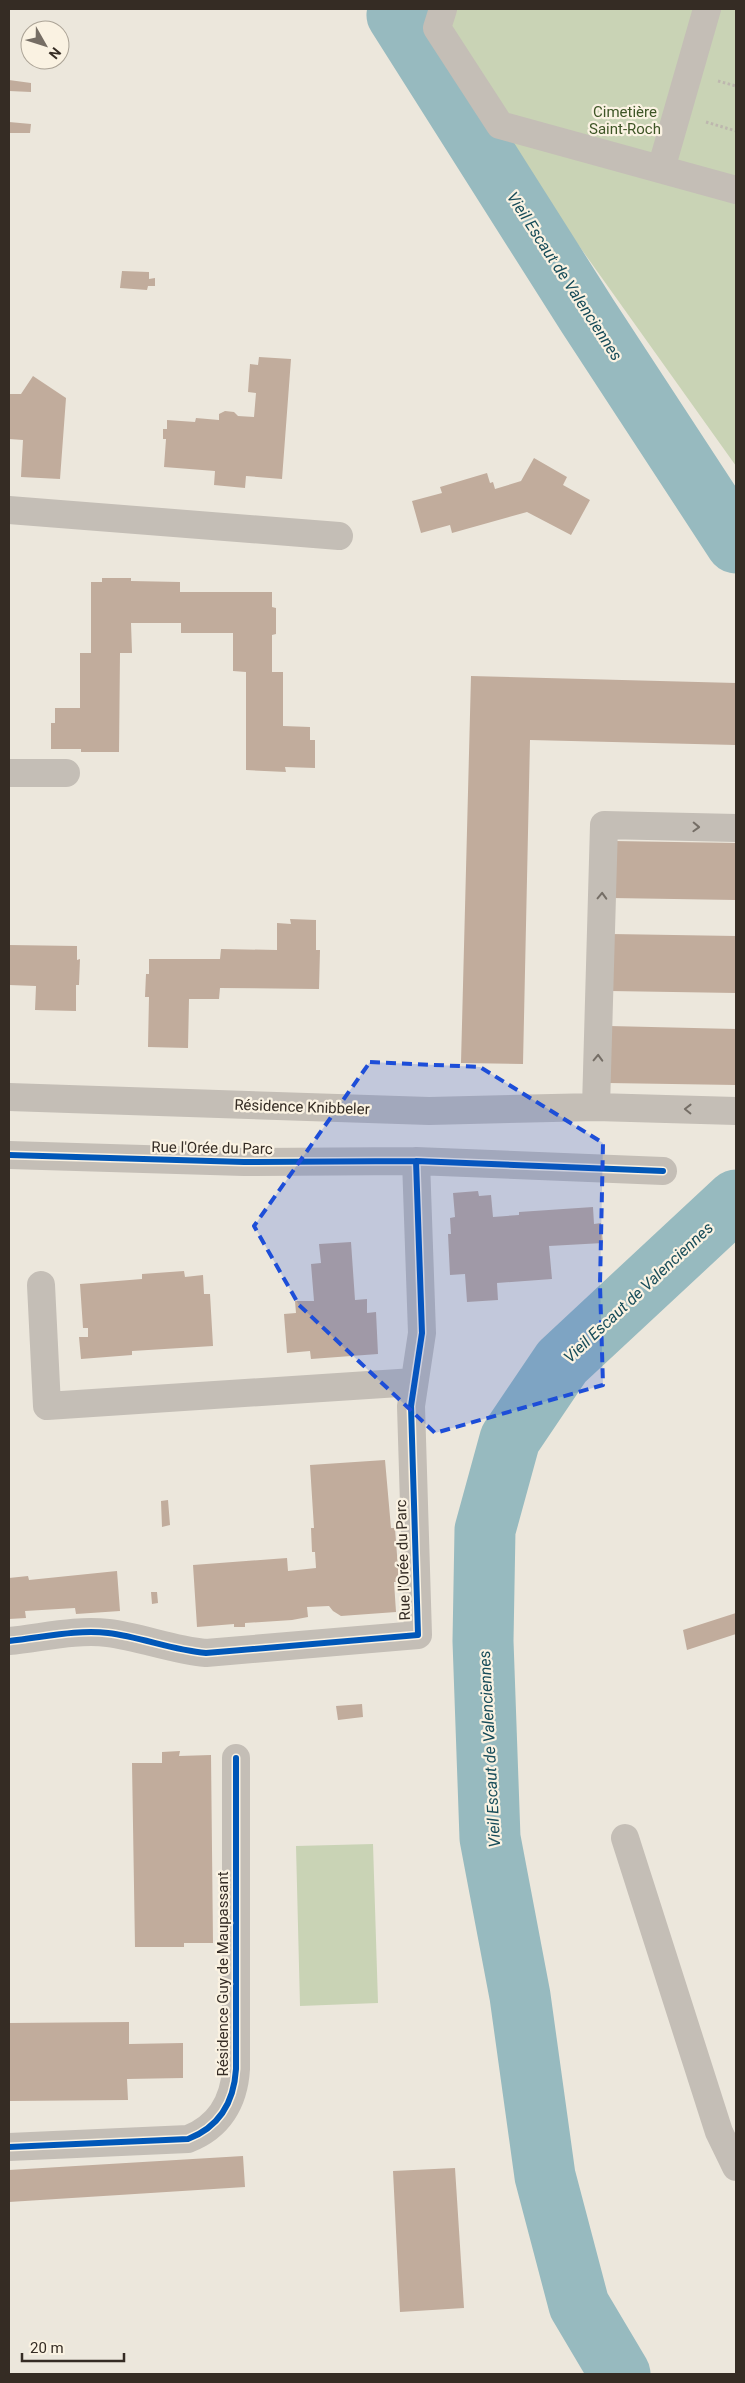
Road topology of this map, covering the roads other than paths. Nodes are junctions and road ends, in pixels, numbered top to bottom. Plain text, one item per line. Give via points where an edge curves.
1 (443, 9) edge
2 (707, 9) edge
3 (662, 169) junction
4 (736, 190) edge
5 (9, 510) edge
6 (340, 536) dead end
7 (9, 773) edge
8 (66, 773) dead end
9 (736, 828) edge
10 (9, 1097) edge
11 (596, 1107) junction
12 (736, 1111) edge
13 (9, 1155) edge
14 (416, 1161) junction
15 (663, 1171) dead end
16 (41, 1285) dead end
17 (414, 1382) junction
18 (9, 1641) edge
19 (236, 1758) dead end
20 (625, 1838) dead end
21 (9, 2148) edge
22 (736, 2167) edge

1 - 3 street via 437,28 500,124
2 - 3 street
3 - 4 street
5 - 6 street
7 - 8 street
11 -> 9 street via 604,825
10 - 11 street, Résidence Knibbeler via 429,1111
12 -> 11 street, Résidence Knibbeler
13 - 14 street, Rue l'Orée du Parc via 244,1162
14 - 15 street, Rue l'Orée du Parc
14 - 17 street, Rue l'Orée du Parc via 422,1333
16 - 17 street via 47,1406
17 - 18 street, Rue l'Orée du Parc via 411,1406 418,1635 206,1653 107,1633
19 - 21 street, Résidence Guy de Maupassant via 236,2069 228,2106 209,2128 188,2139
20 - 22 street via 719,2132

